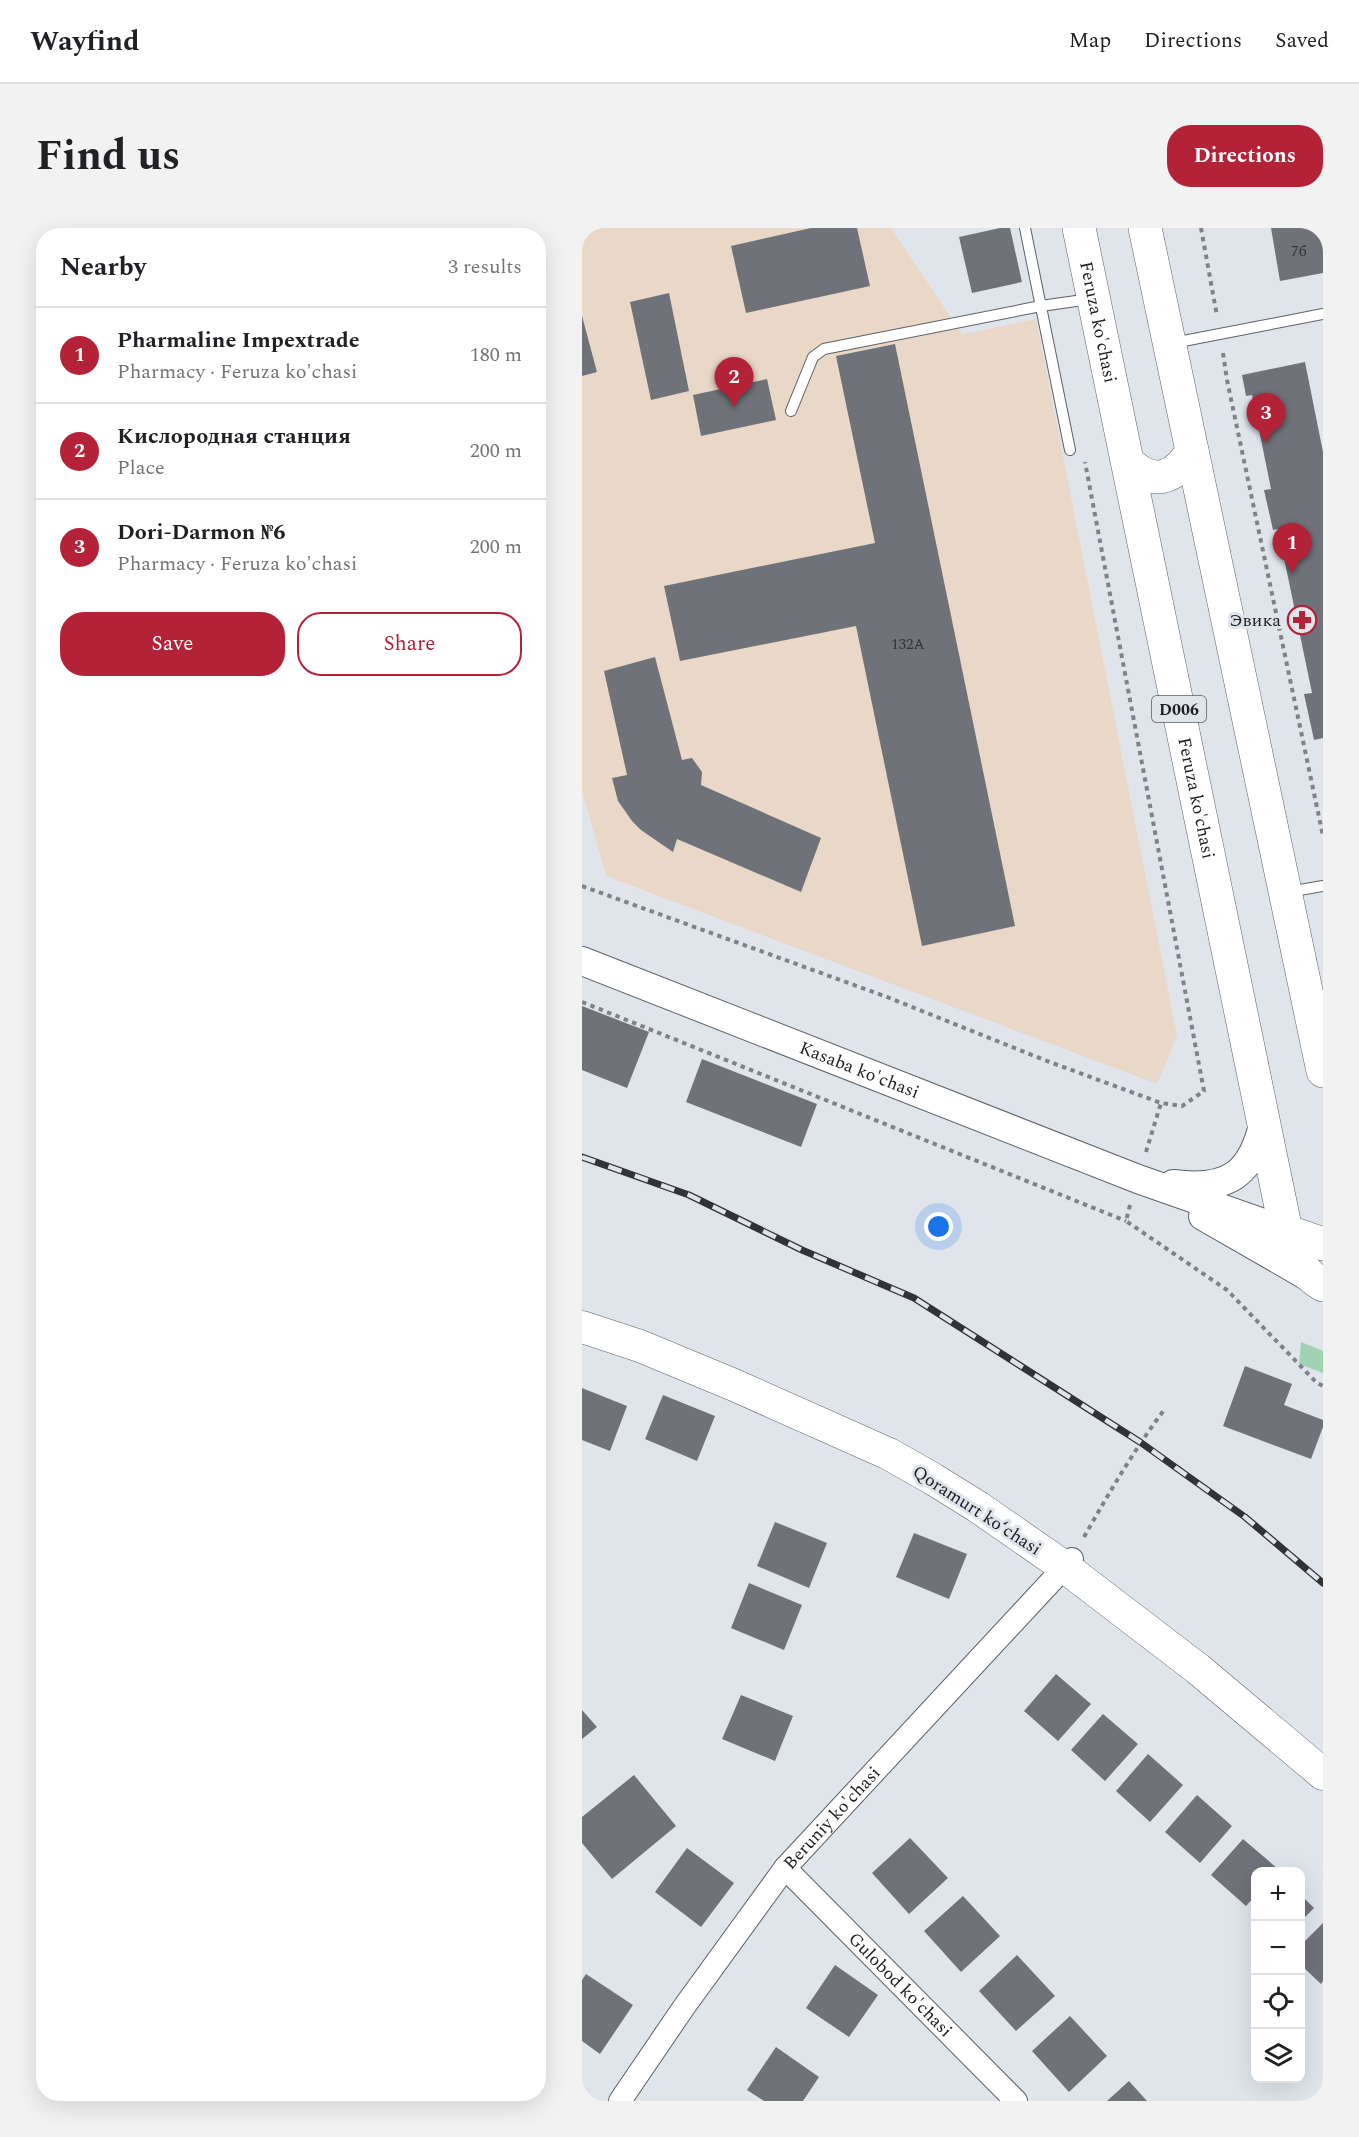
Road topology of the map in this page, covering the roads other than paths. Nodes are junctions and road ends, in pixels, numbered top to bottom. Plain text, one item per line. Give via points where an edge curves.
1 (1025, 228) edge
2 (1079, 228) edge
3 (1145, 228) edge
4 (1094, 298) junction
5 (1041, 306) junction
6 (1323, 314) edge
7 (1169, 344) junction
8 (791, 411) dead end
9 (1070, 450) dead end
10 (1192, 451) junction
11 (1128, 462) junction
12 (1323, 886) edge
13 (1286, 893) junction
14 (582, 962) edge
15 (1323, 1071) edge
16 (1264, 1121) junction
17 (1138, 1179) junction
18 (1286, 1231) junction
19 (1323, 1244) edge
20 (1318, 1277) edge
21 (582, 1312) edge
22 (582, 1327) edge
23 (1069, 1564) junction
24 (1323, 1759) edge
25 (1323, 1774) edge
26 (785, 1868) junction
27 (620, 2101) edge
28 (1016, 2101) edge

1 - 5 lane
2 - 4 main road, Feruza ko'chasi / D006
3 - 7 main road
4 - 5 lane
4 - 11 main road, Feruza ko'chasi / D006
5 - 8 lane via 824,349 813,357
5 - 9 lane
6 - 7 lane
7 - 10 main road
10 - 11 main road via 1180,468 1164,477 1145,475
10 - 13 main road
11 - 16 main road, Feruza ko'chasi / D006
12 - 13 lane
13 - 15 main road
14 - 17 street, Kasaba ko'chasi
16 - 17 street via 1250,1161 1240,1173 1223,1182 1186,1186
16 - 18 main road, Feruza ko'chasi / D006
17 - 18 street, Kasaba ko'chasi
17 - 20 street, Kasaba ko'chasi
18 - 19 main road
18 - 20 main road, Feruza ko'chasi via 1295,1255
21 - 23 main road, Qoramurt koʻchasi via 742,1373 893,1442 975,1489
22 - 23 main road, Qoramurt koʻchasi via 640,1346 889,1454
23 - 24 main road, Qoramurt koʻchasi via 1206,1661
23 - 25 main road, Qoramurt koʻchasi
23 - 26 street, Beruniy ko'chasi
26 - 27 street, Beruniy ko'chasi
26 - 28 street, Gulobod ko'chasi

